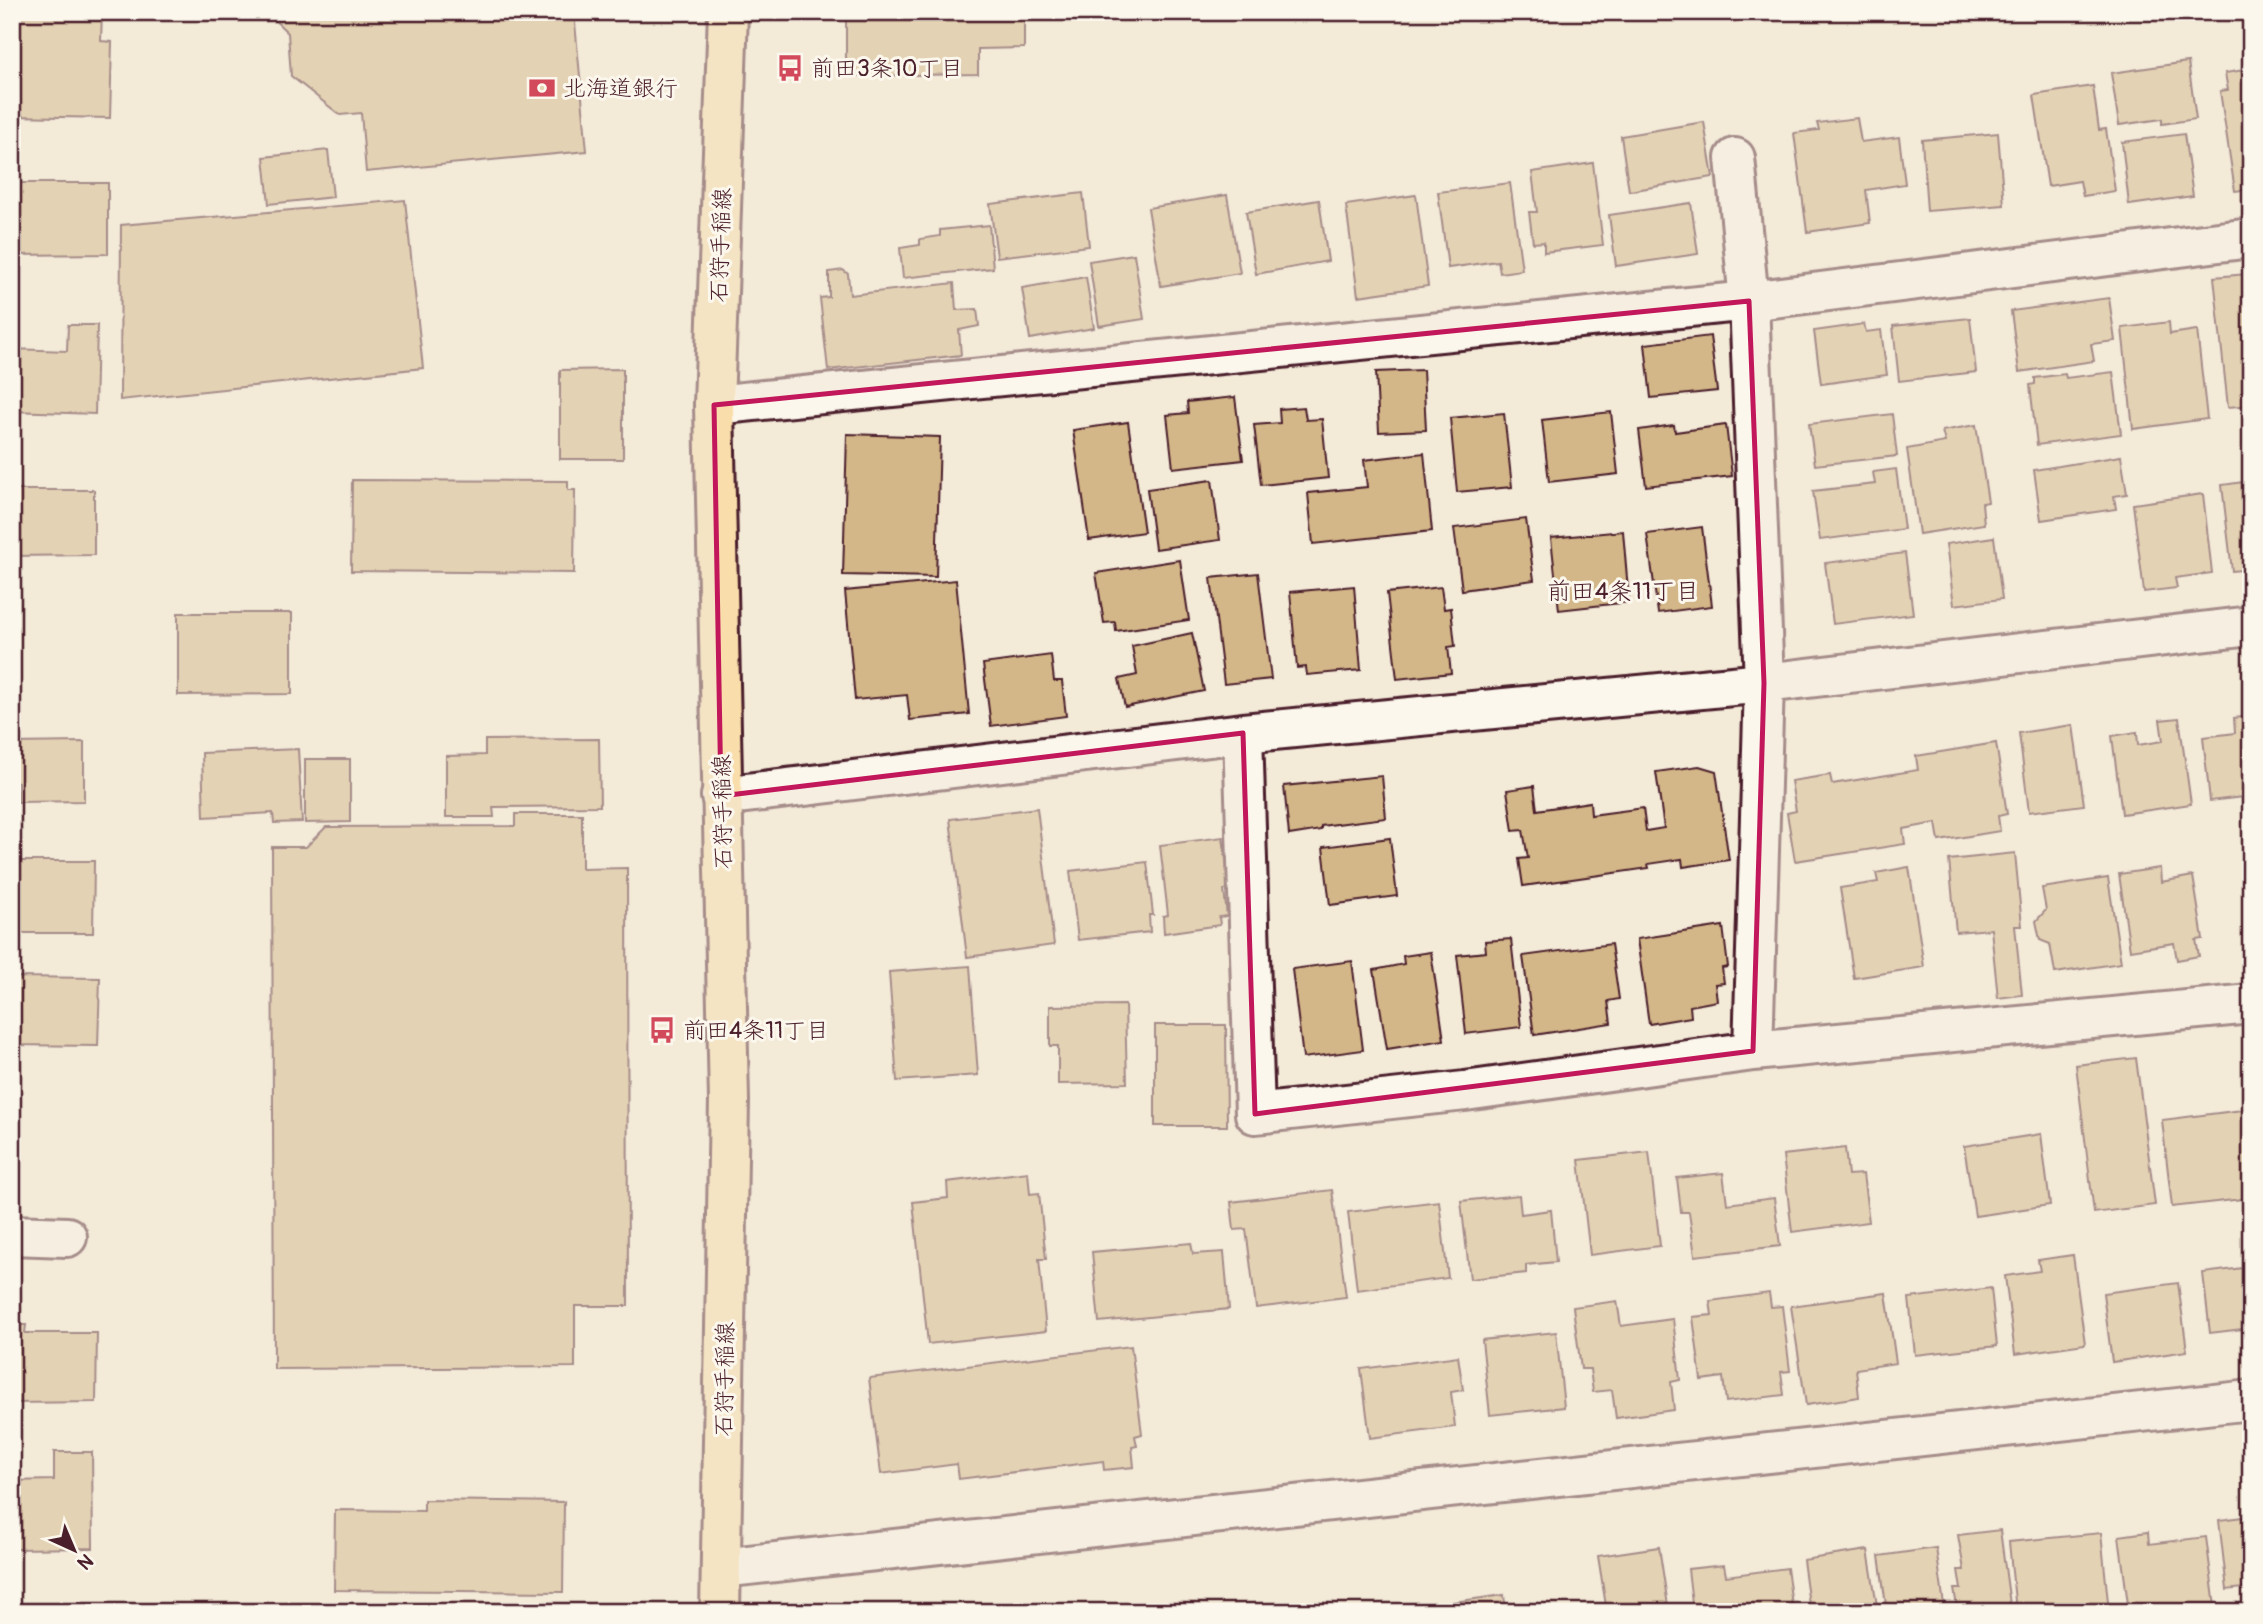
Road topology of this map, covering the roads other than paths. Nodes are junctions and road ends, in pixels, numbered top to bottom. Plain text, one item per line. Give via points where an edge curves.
1 (728, 12) edge
2 (1735, 158) dead end
3 (2251, 238) edge
4 (1749, 301) junction
5 (714, 405) junction
6 (2251, 626) edge
7 (1763, 683) junction
8 (1243, 733) junction
9 (721, 796) junction
10 (2251, 1004) edge
11 (1753, 1051) junction
12 (12, 1235) edge
13 (66, 1237) dead end
14 (2251, 1400) edge
15 (721, 1568) junction
16 (720, 1612) edge

1 - 5 main road, 石狩手稲線
2 - 4 street
3 - 4 street
4 - 5 street
4 - 7 street
5 - 9 main road, 石狩手稲線
6 - 7 street
7 - 8 street
7 - 11 street
8 - 9 street
8 - 11 street via 1255,1114 1465,1091
9 - 15 main road, 石狩手稲線 via 729,1101
10 - 11 street
12 - 13 street
14 - 15 street
15 - 16 main road, 石狩手稲線

